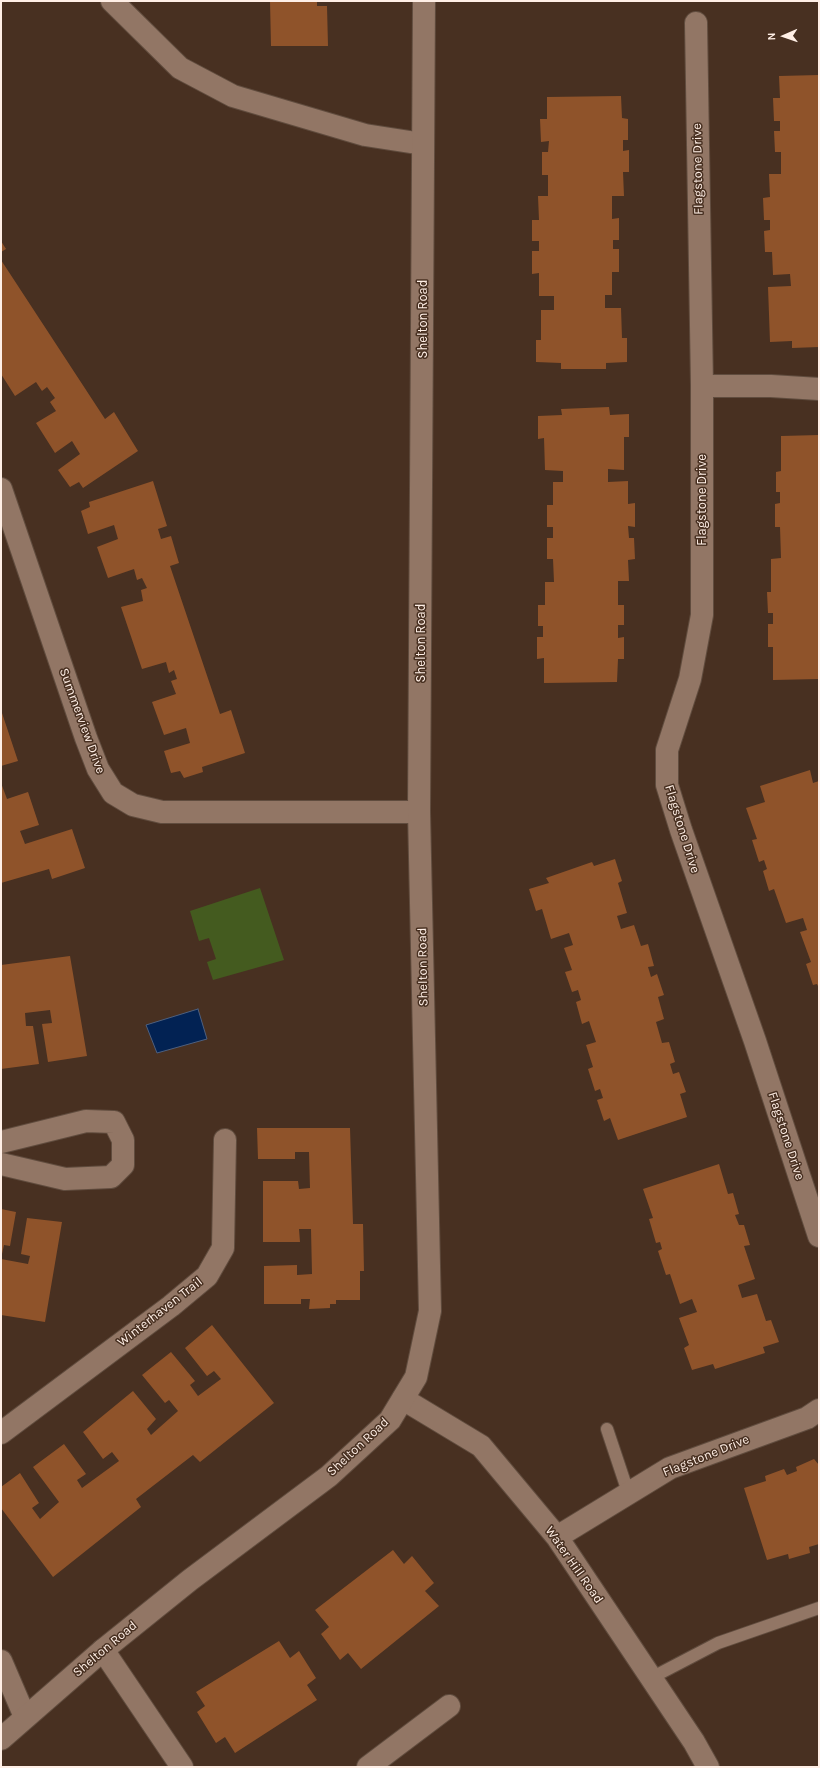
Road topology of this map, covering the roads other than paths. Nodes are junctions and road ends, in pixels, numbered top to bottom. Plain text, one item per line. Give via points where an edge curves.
1 (112, 1) edge
2 (424, 1) edge
3 (696, 23) dead end
4 (423, 144) junction
5 (702, 386) junction
6 (819, 389) edge
7 (1, 489) edge
8 (419, 812) junction
9 (225, 1140) dead end
10 (1, 1142) edge
11 (1, 1164) edge
12 (819, 1233) edge
13 (403, 1399) junction
14 (819, 1410) edge
15 (607, 1429) dead end
16 (1, 1433) edge
17 (628, 1492) junction
18 (557, 1537) junction
19 (819, 1608) edge
20 (103, 1650) junction
21 (1, 1661) edge
22 (651, 1678) junction
23 (450, 1706) dead end
24 (25, 1718) junction
25 (1, 1739) edge
26 (182, 1767) edge
27 (368, 1767) edge
28 (708, 1767) edge

1 - 4 street via 180,68 233,96 365,135
2 - 4 street, Shelton Road
3 - 5 street, Flagstone Drive
4 - 8 street, Shelton Road
5 - 6 street
5 - 12 street, Flagstone Drive via 702,615 690,679 667,750 667,785
7 - 8 street, Summerview Drive via 86,738 98,770 113,793 133,805 162,812
8 - 13 street, Shelton Road via 430,1312 416,1377
9 - 16 street, Winterhaven Trail via 223,1248 207,1276 171,1306
10 - 11 street via 86,1121 114,1122 123,1140 123,1165 111,1178 65,1179
13 - 18 street, Water Hill Road via 481,1446
13 - 20 street, Shelton Road via 390,1420 329,1476 190,1580
14 - 17 street, Flagstone Drive via 807,1418 670,1468
15 - 17 lane
17 - 18 street, Flagstone Drive
18 - 22 street, Water Hill Road
19 - 22 lane via 718,1643
20 - 24 street, Shelton Road
20 - 26 street
21 - 24 street
22 - 28 street, Water Hill Road
23 - 27 street
24 - 25 street, Shelton Road

